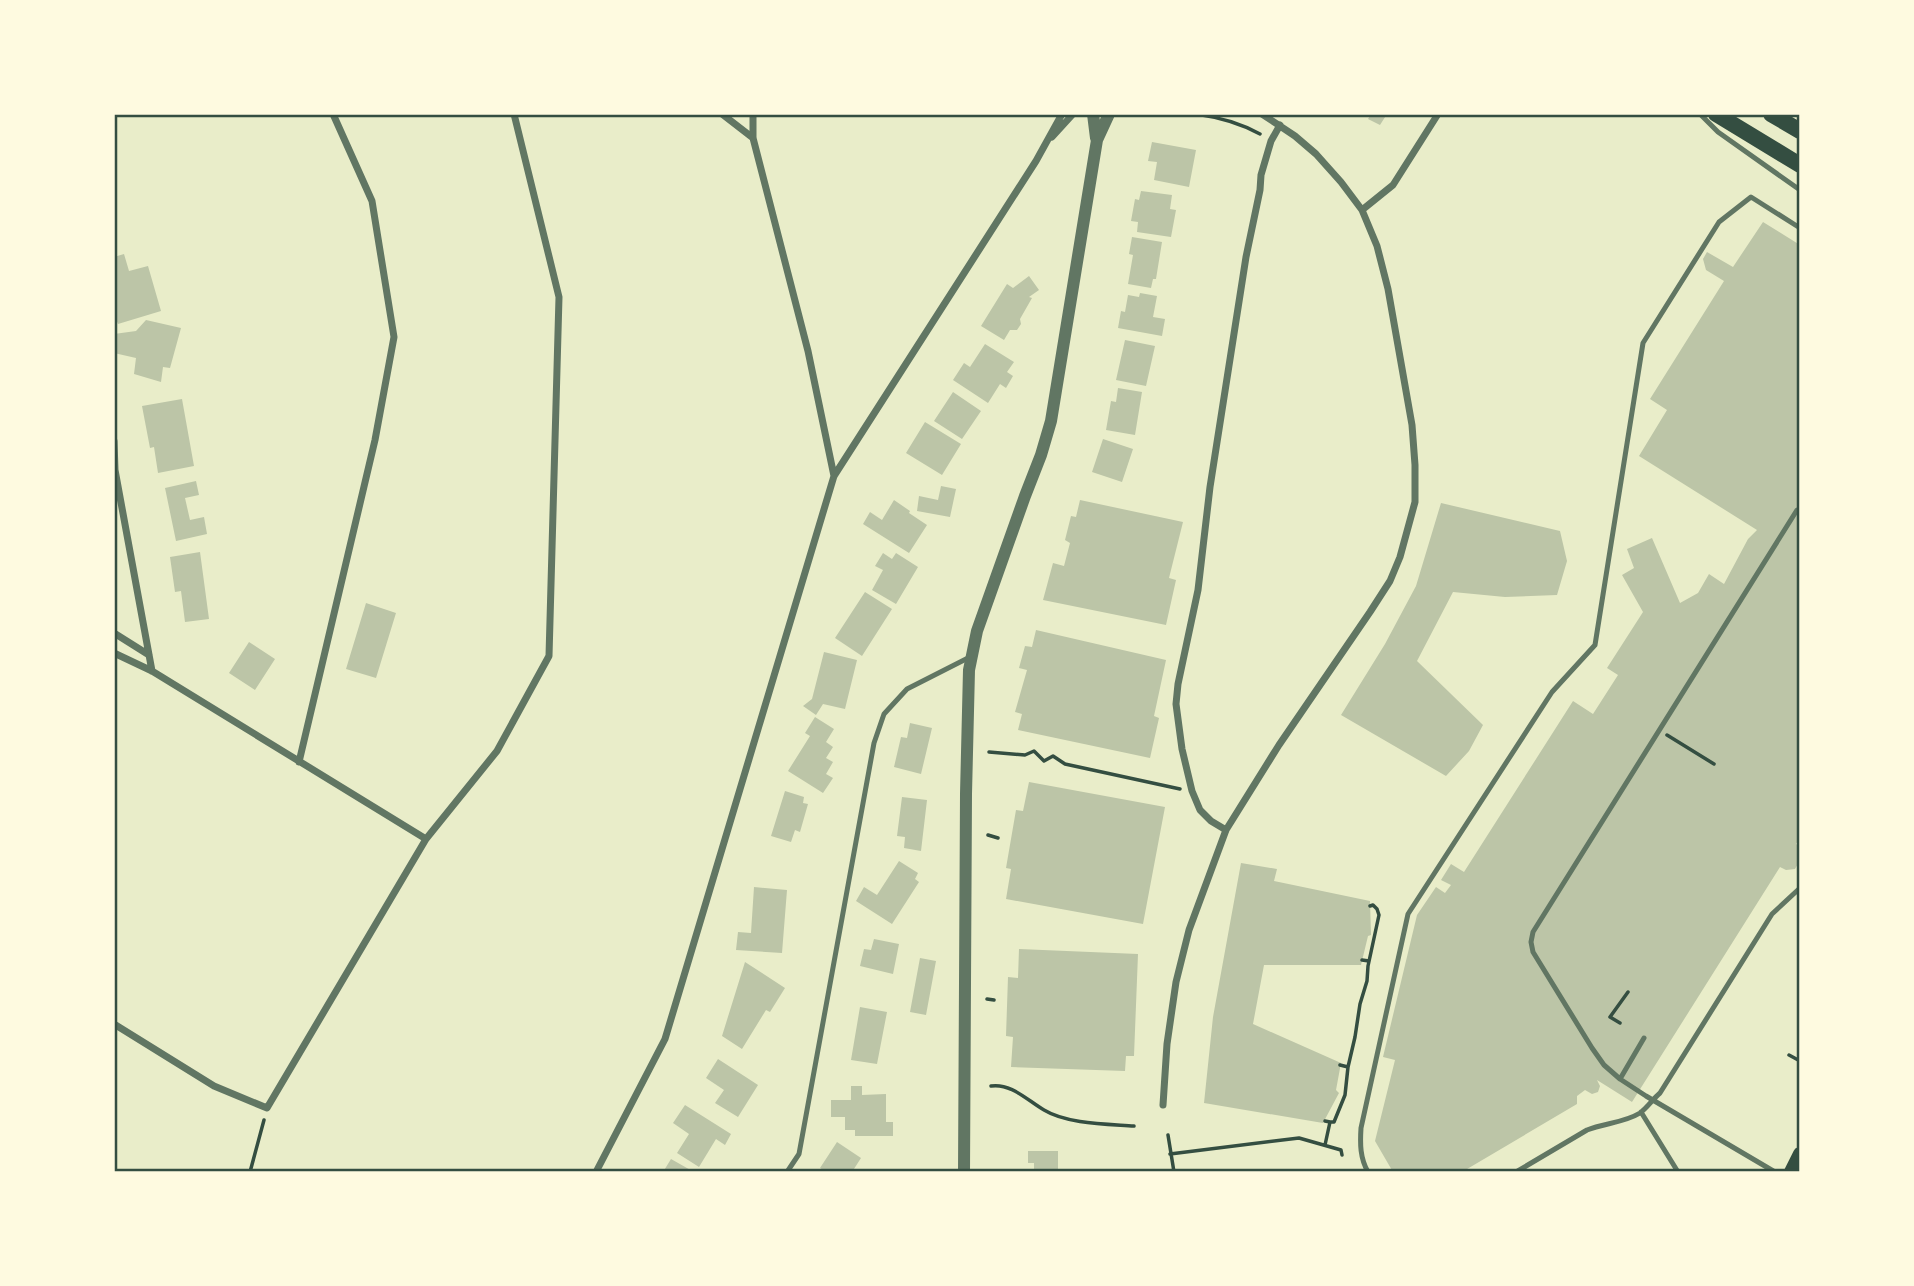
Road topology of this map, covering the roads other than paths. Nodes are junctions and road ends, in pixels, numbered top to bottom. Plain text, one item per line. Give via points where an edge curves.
1 (333, 114) edge
2 (514, 114) edge
3 (722, 114) edge
4 (753, 114) edge
5 (1062, 114) edge
6 (1073, 114) edge
7 (1093, 114) edge
8 (1109, 114) edge
9 (1262, 114) edge
10 (1438, 114) edge
11 (1700, 114) edge
12 (1716, 114) edge
13 (1771, 114) edge
14 (1280, 125) junction
15 (1800, 131) edge
16 (753, 138) junction
17 (1049, 140) junction
18 (1097, 140) junction
19 (1800, 165) edge
20 (1800, 190) edge
21 (1362, 209) junction
22 (1800, 228) edge
23 (114, 442) edge
24 (114, 469) edge
25 (834, 476) junction
26 (1800, 509) edge
27 (114, 632) edge
28 (114, 653) edge
29 (149, 655) junction
30 (972, 656) junction
31 (152, 671) junction
32 (299, 762) junction
33 (1226, 830) junction
34 (426, 839) junction
35 (1800, 888) edge
36 (114, 1024) edge
37 (1644, 1038) dead end
38 (1620, 1079) junction
39 (1163, 1105) dead end
40 (1641, 1112) junction
41 (1800, 1154) edge
42 (1760, 1164) junction
43 (596, 1172) edge
44 (788, 1172) edge
45 (964, 1172) edge
46 (1368, 1172) edge
47 (1516, 1172) edge
48 (1678, 1172) edge
49 (1755, 1172) edge
50 (1775, 1172) edge
51 (1791, 1172) edge

1 - 32 street via 372,201 394,337
2 - 34 street via 559,297 549,656 497,751
3 - 16 street
4 - 16 street
5 - 17 street
6 - 17 street
7 - 18 street
8 - 18 street
9 - 14 street
10 - 21 street via 1393,185
11 - 20 lane
12 - 19 highway
13 - 15 highway
14 - 21 street via 1315,154
14 - 33 street via 1261,175 1246,257 1198,590 1176,704 1192,792 1200,810
16 - 25 street via 808,351
17 - 25 street
18 - 30 street via 1051,421
21 - 33 street via 1388,289 1412,425 1415,502 1390,581
22 - 46 lane via 1751,197 1718,222 1643,343 1595,645 1552,692 1408,914 1361,1128 1360,1146
23 - 24 street
24 - 29 street
25 - 43 street via 665,1039
26 - 38 lane via 1533,932 1533,952 1592,1048
27 - 29 street
28 - 31 street
29 - 31 street
30 - 44 lane via 908,689 884,714 874,743 799,1154
30 - 45 street via 966,794
31 - 32 street
32 - 34 street
33 - 39 street via 1189,930 1176,982
34 - 36 street via 267,1108 214,1086
35 - 40 lane via 1772,914 1660,1093
37 - 38 lane
38 - 42 lane
40 - 47 lane via 1587,1130
40 - 48 lane
41 - 51 main road
42 - 49 lane
42 - 50 lane

